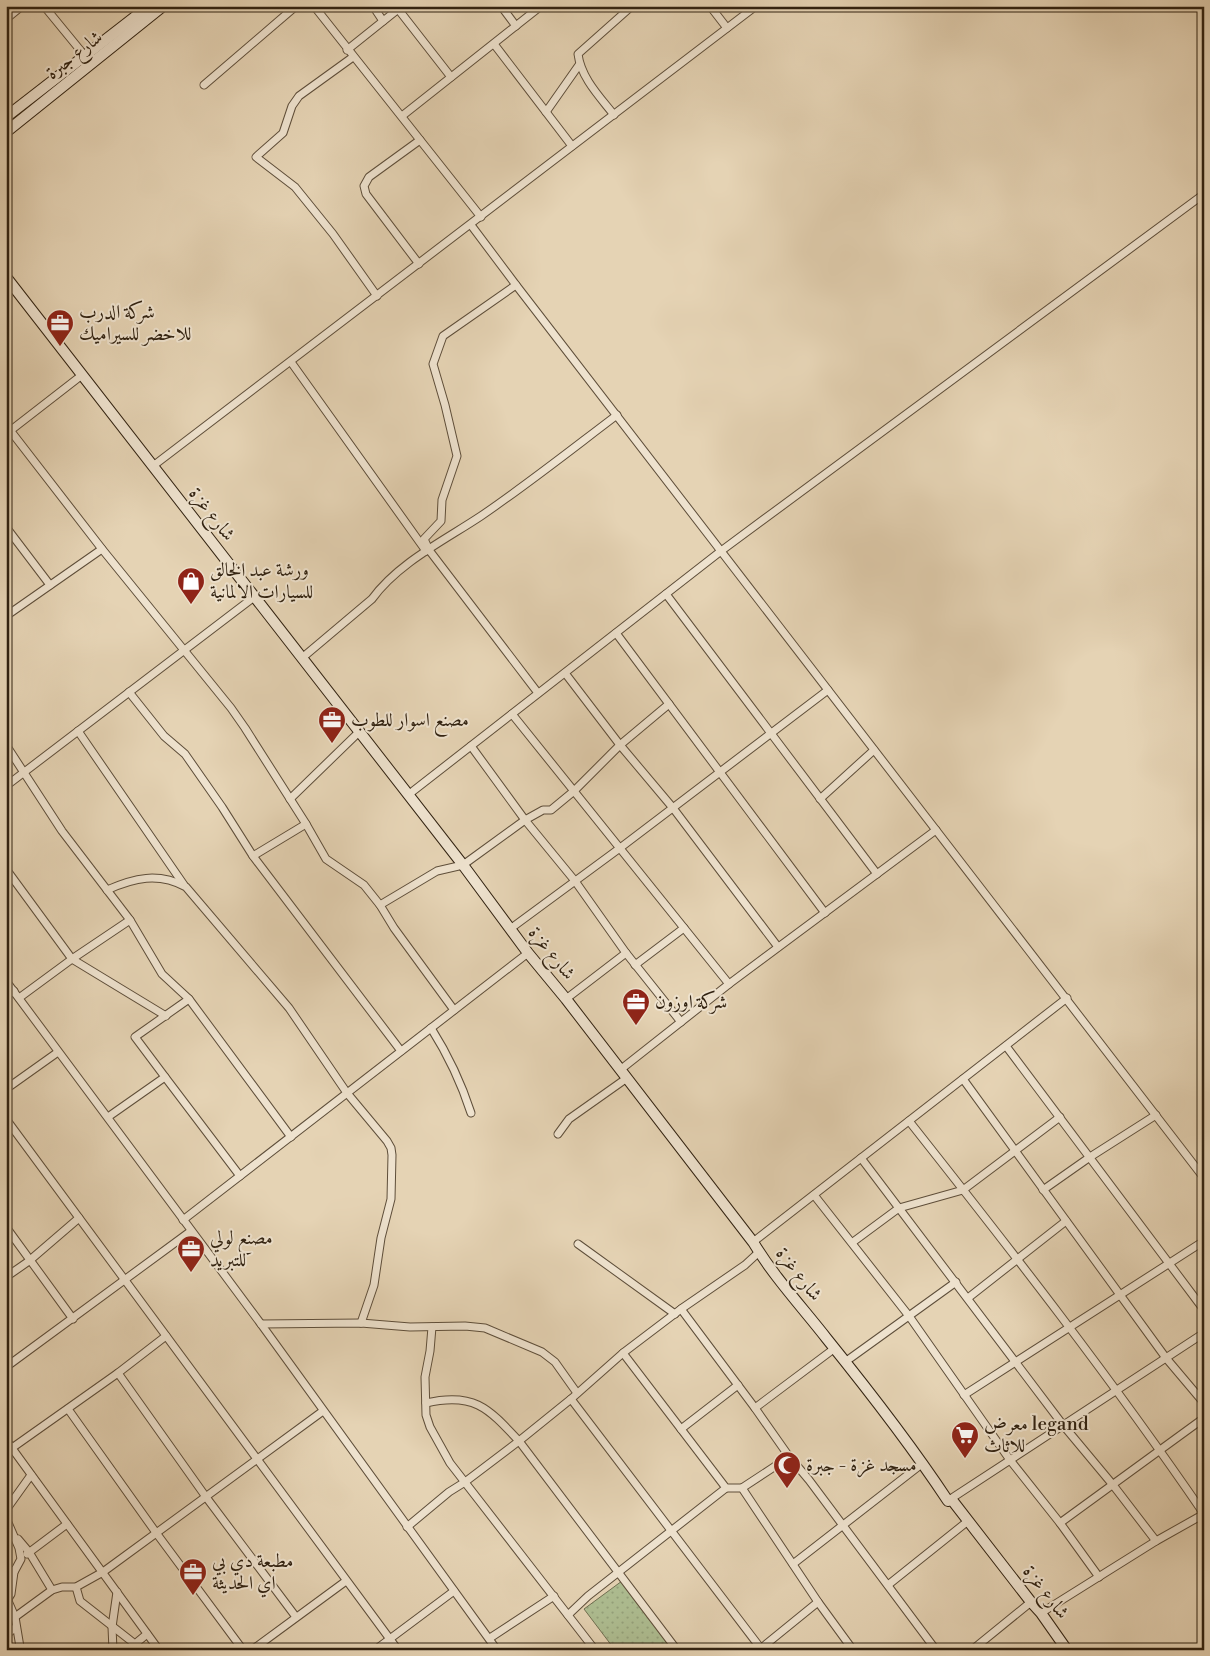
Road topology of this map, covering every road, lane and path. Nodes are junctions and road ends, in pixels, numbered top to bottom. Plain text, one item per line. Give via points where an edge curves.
1 (22, 6) edge
2 (44, 6) edge
3 (149, 6) edge
4 (163, 6) edge
5 (296, 6) edge
6 (314, 6) edge
7 (373, 6) edge
8 (501, 6) edge
9 (541, 6) edge
10 (632, 6) edge
11 (710, 6) edge
12 (756, 6) edge
13 (400, 8) edge
14 (12, 9) edge
15 (6, 19) edge
16 (383, 21) junction
17 (516, 26) junction
18 (726, 28) junction
19 (494, 44) junction
20 (347, 50) junction
21 (86, 56) junction
22 (353, 57) junction
23 (579, 66) junction
24 (451, 77) junction
25 (204, 85) dead end
26 (546, 112) junction
27 (614, 115) junction
28 (402, 116) junction
29 (6, 117) edge
30 (6, 132) edge
31 (420, 140) junction
32 (572, 146) junction
33 (1204, 194) edge
34 (481, 217) junction
35 (471, 225) junction
36 (419, 264) junction
37 (6, 277) edge
38 (516, 285) junction
39 (377, 296) junction
40 (291, 362) junction
41 (82, 375) junction
42 (617, 415) junction
43 (8, 430) edge
44 (153, 466) junction
45 (6, 528) edge
46 (102, 549) junction
47 (428, 551) junction
48 (721, 551) junction
49 (50, 585) junction
50 (666, 594) junction
51 (254, 596) junction
52 (6, 616) edge
53 (616, 633) junction
54 (184, 650) junction
55 (302, 658) junction
56 (565, 673) junction
57 (828, 690) junction
58 (129, 692) junction
59 (538, 693) junction
60 (669, 704) junction
61 (512, 714) junction
62 (78, 731) junction
63 (359, 732) junction
64 (770, 732) junction
65 (6, 745) edge
66 (620, 745) junction
67 (471, 746) junction
68 (874, 750) junction
69 (720, 772) junction
70 (24, 773) junction
71 (6, 786) edge
72 (574, 791) junction
73 (408, 795) junction
74 (290, 799) junction
75 (820, 799) junction
76 (673, 808) junction
77 (525, 820) junction
78 (306, 824) junction
79 (936, 830) junction
80 (620, 848) junction
81 (253, 856) junction
82 (463, 865) junction
83 (6, 869) edge
84 (877, 874) junction
85 (575, 882) junction
86 (186, 887) junction
87 (107, 890) junction
88 (380, 905) junction
89 (825, 912) junction
90 (130, 920) junction
91 (684, 928) junction
92 (510, 929) junction
93 (778, 948) junction
94 (528, 953) junction
95 (626, 953) junction
96 (72, 958) junction
97 (635, 965) junction
98 (6, 981) edge
99 (730, 984) junction
100 (14, 991) junction
101 (6, 996) edge
102 (19, 998) junction
103 (1067, 998) junction
104 (566, 999) junction
105 (190, 1000) junction
106 (454, 1010) junction
107 (166, 1016) junction
108 (681, 1022) junction
109 (431, 1028) junction
110 (1006, 1046) junction
111 (401, 1051) junction
112 (58, 1052) junction
113 (623, 1074) junction
114 (165, 1077) junction
115 (962, 1079) junction
116 (6, 1089) edge
117 (347, 1093) junction
118 (471, 1113) dead end
119 (1156, 1115) junction
120 (108, 1117) junction
121 (1060, 1117) junction
122 (6, 1119) edge
123 (909, 1121) junction
124 (558, 1134) dead end
125 (291, 1136) junction
126 (1014, 1151) junction
127 (1090, 1156) junction
128 (861, 1158) junction
129 (240, 1176) junction
130 (1204, 1178) edge
131 (963, 1190) junction
132 (1043, 1190) junction
133 (814, 1195) junction
134 (899, 1208) junction
135 (79, 1218) junction
136 (183, 1220) junction
137 (1066, 1221) junction
138 (6, 1227) edge
139 (191, 1231) junction
140 (1204, 1241) edge
141 (753, 1242) junction
142 (852, 1242) junction
143 (578, 1244) dead end
144 (759, 1252) junction
145 (1018, 1259) junction
146 (29, 1261) junction
147 (1169, 1263) junction
148 (6, 1277) edge
149 (124, 1280) junction
150 (956, 1282) junction
151 (1120, 1294) junction
152 (968, 1298) junction
153 (1204, 1310) edge
154 (678, 1312) junction
155 (909, 1316) junction
156 (73, 1318) junction
157 (361, 1323) junction
158 (261, 1324) junction
159 (1070, 1327) junction
160 (432, 1328) junction
161 (1204, 1333) edge
162 (166, 1336) junction
163 (835, 1348) junction
164 (623, 1353) junction
165 (1166, 1358) junction
166 (846, 1362) junction
167 (1016, 1362) junction
168 (6, 1368) edge
169 (118, 1373) junction
170 (738, 1385) junction
171 (1116, 1391) junction
172 (577, 1393) junction
173 (964, 1395) junction
174 (571, 1399) junction
175 (426, 1403) junction
176 (1204, 1403) edge
177 (755, 1408) junction
178 (68, 1409) junction
179 (323, 1411) junction
180 (1204, 1418) edge
181 (1063, 1426) junction
182 (681, 1429) junction
183 (6, 1440) edge
184 (519, 1441) junction
185 (12, 1448) junction
186 (1160, 1450) junction
187 (788, 1456) junction
188 (257, 1460) junction
189 (1010, 1460) junction
190 (924, 1463) junction
191 (31, 1474) junction
192 (466, 1482) junction
193 (1113, 1485) junction
194 (726, 1488) junction
195 (742, 1488) junction
196 (206, 1497) junction
197 (948, 1501) junction
198 (6, 1510) edge
199 (1204, 1514) edge
200 (6, 1518) edge
201 (968, 1521) junction
202 (67, 1524) junction
203 (1060, 1524) junction
204 (843, 1525) junction
205 (407, 1527) junction
206 (672, 1531) junction
207 (14, 1533) junction
208 (157, 1534) junction
209 (1156, 1541) junction
210 (29, 1552) junction
211 (21, 1559) junction
212 (793, 1564) junction
213 (6, 1568) edge
214 (14, 1572) junction
215 (103, 1572) junction
216 (619, 1573) junction
217 (1099, 1577) junction
218 (346, 1581) junction
219 (888, 1585) junction
220 (76, 1587) junction
221 (52, 1590) junction
222 (454, 1591) junction
223 (117, 1592) junction
224 (554, 1596) junction
225 (7, 1602) edge
226 (818, 1602) junction
227 (1031, 1602) junction
228 (1041, 1613) junction
229 (568, 1615) junction
230 (15, 1617) junction
231 (296, 1617) junction
232 (16, 1627) junction
233 (112, 1627) junction
234 (147, 1634) junction
235 (6, 1635) edge
236 (490, 1638) junction
237 (390, 1639) junction
238 (760, 1649) edge
239 (22, 1650) edge
240 (113, 1650) edge
241 (159, 1650) edge
242 (243, 1650) edge
243 (252, 1650) edge
244 (375, 1650) edge
245 (398, 1650) edge
246 (498, 1650) edge
247 (596, 1650) edge
248 (676, 1650) edge
249 (853, 1650) edge
250 (936, 1650) edge
251 (972, 1650) edge
252 (1067, 1650) edge

1 - 14 street
2 - 21 street
3 - 21 main road, شارع جبرة
4 - 30 main road, شارع جبرة
5 - 25 street
6 - 20 street
7 - 16 street
8 - 17 street
9 - 17 street
10 - 23 street via 578,54
11 - 18 street
12 - 18 street
13 - 16 street
13 - 24 street
14 - 15 street
16 - 20 street
17 - 19 street
18 - 27 street
19 - 24 street
19 - 26 street
20 - 22 street
21 - 29 main road, شارع جبرة
22 - 28 street
22 - 39 street via 298,96 283,133 256,157 295,188
23 - 26 street
23 - 27 street
24 - 28 street
26 - 32 street
27 - 32 street
28 - 31 street
31 - 34 street
31 - 36 street via 369,177 364,186 366,194
32 - 34 street
33 - 48 street
34 - 35 street
35 - 36 street
35 - 38 street
36 - 39 street
37 - 41 main road, شارع غزة
38 - 42 street
38 - 47 street via 444,336 433,364 457,456 442,500 441,521 424,539
39 - 40 street
40 - 44 street
40 - 47 street
41 - 43 street
41 - 44 main road, شارع غزة
42 - 47 street
42 - 48 street
43 - 46 street
44 - 51 main road, شارع غزة
45 - 49 street
46 - 49 street
46 - 54 street
47 - 55 street via 393,576 372,599
47 - 59 street
48 - 50 street
48 - 57 street
49 - 52 street
50 - 53 street
50 - 64 street
51 - 54 street
51 - 55 main road, شارع غزة
53 - 56 street
53 - 60 street
54 - 58 street
54 - 74 street via 245,728
55 - 63 main road, شارع غزة
56 - 59 street
56 - 66 street
57 - 64 street
57 - 68 street
58 - 62 street
58 - 81 street via 164,736 185,754
59 - 61 street
60 - 66 street
60 - 69 street
61 - 67 street
61 - 72 street
62 - 70 street
62 - 86 street
63 - 73 main road, شارع غزة
63 - 74 street
64 - 69 street
64 - 75 street
65 - 70 street
66 - 72 street
66 - 76 street
67 - 73 street
67 - 77 street
68 - 75 street
68 - 79 street
69 - 76 street
69 - 89 street
70 - 71 street
70 - 87 street via 62,832
72 - 77 street via 551,810 543,810
72 - 80 street
73 - 82 main road, شارع غزة
74 - 78 street
75 - 84 street
76 - 80 street
76 - 93 street
77 - 82 street
77 - 85 street
78 - 81 street
78 - 88 street via 326,859 364,885
79 - 84 street
79 - 103 street
80 - 85 street
80 - 91 street
81 - 111 street
82 - 88 street via 437,871
82 - 92 main road, شارع غزة
83 - 96 street
84 - 89 street
85 - 92 street
85 - 95 street
86 - 87 street via 173,880 147,878 130,880
86 - 117 street via 289,1008
87 - 90 street
88 - 106 street
89 - 93 street
90 - 96 street
90 - 105 street via 162,974
91 - 97 street
91 - 99 street
92 - 94 main road, شارع غزة
93 - 99 street
94 - 104 main road, شارع غزة
94 - 106 street
95 - 97 street
95 - 104 street
96 - 102 street
96 - 107 street
97 - 108 street
98 - 100 street
99 - 108 street
100 - 101 street
100 - 102 street
102 - 112 street
103 - 110 street
103 - 119 street
104 - 113 main road, شارع غزة
105 - 107 street
105 - 125 street
106 - 109 street
107 - 114 street via 135,1037
108 - 113 street
109 - 111 street
109 - 118 street via 449,1058
110 - 115 street
110 - 121 street
111 - 117 street
112 - 116 street
112 - 120 street
113 - 124 street via 569,1119
113 - 141 main road, شارع غزة
114 - 120 street
114 - 129 street
115 - 123 street
115 - 126 street
117 - 125 street
117 - 157 street via 387,1141 392,1155 391,1199 374,1285
119 - 127 street
119 - 130 street
120 - 136 street
121 - 126 street
121 - 127 street
122 - 135 street
123 - 128 street
123 - 131 street
125 - 129 street
126 - 131 street
126 - 132 street
127 - 132 street
127 - 147 street
128 - 133 street
128 - 134 street
129 - 136 street
131 - 134 street
131 - 145 street
132 - 137 street
133 - 141 street
133 - 142 street
134 - 142 street
134 - 150 street
135 - 146 street
135 - 149 street
136 - 139 street
137 - 145 street
137 - 151 street
138 - 146 street
139 - 149 street
139 - 158 street
140 - 147 street
141 - 144 main road, شارع غزة
142 - 155 street
143 - 154 street
144 - 154 street
144 - 163 main road, شارع غزة
145 - 152 street
145 - 159 street
146 - 148 street
146 - 156 street
147 - 151 street
147 - 153 street
149 - 156 street
149 - 162 street
150 - 152 street
150 - 155 street
151 - 159 street
151 - 165 street
152 - 167 street
154 - 164 street
154 - 170 street
155 - 166 street
155 - 173 street
156 - 168 street
157 - 158 street
157 - 160 street
158 - 179 street
159 - 167 street
159 - 171 street
160 - 172 street via 485,1328 542,1352 554,1362
160 - 175 street via 425,1377
161 - 165 street
162 - 169 street
162 - 188 street
163 - 166 main road, شارع غزة
163 - 177 street
164 - 172 street
164 - 182 street
165 - 171 street
165 - 176 street
166 - 190 main road, شارع غزة
167 - 173 street
167 - 181 street
169 - 178 street
169 - 196 street
170 - 177 street
170 - 182 street
171 - 181 street
171 - 186 street
172 - 174 street
173 - 189 street
174 - 184 street
174 - 206 street
175 - 184 street via 458,1400 481,1405
175 - 192 street via 430,1428 450,1463
177 - 187 street
178 - 185 street
178 - 208 street
179 - 188 street
179 - 205 street
180 - 186 street
181 - 189 street
181 - 193 street
182 - 194 street
183 - 185 street
184 - 192 street
184 - 216 street
185 - 191 street
186 - 193 street
186 - 199 street
187 - 195 street
187 - 204 street
188 - 196 street
188 - 218 street
189 - 197 street
189 - 203 street
190 - 197 main road, شارع غزة
190 - 204 street
191 - 198 street
191 - 202 street
192 - 205 street
192 - 224 street
193 - 203 street
193 - 209 street
194 - 195 street
194 - 206 street
195 - 212 street
196 - 208 street
196 - 231 street
197 - 201 main road, شارع غزة via 952,1500
199 - 209 street
200 - 207 street
201 - 219 street
201 - 227 main road, شارع غزة
202 - 210 street
202 - 215 street
203 - 217 street
204 - 212 street
204 - 219 street
205 - 222 street
206 - 216 street
206 - 238 street
207 - 210 street
207 - 211 street
208 - 215 street
208 - 242 street
209 - 217 street
210 - 211 street
210 - 221 street
211 - 214 street
212 - 226 street
213 - 214 street
214 - 225 street
215 - 220 street
215 - 223 street
216 - 229 street
216 - 248 street
217 - 228 street
218 - 231 street
218 - 237 street
219 - 250 street
220 - 221 street
220 - 233 street via 80,1601
221 - 230 street
222 - 236 street
222 - 237 street
223 - 233 street
223 - 234 street
224 - 229 street
224 - 236 street
225 - 230 street
226 - 238 street
226 - 249 street
227 - 228 main road, شارع غزة
227 - 251 street
228 - 252 main road, شارع غزة
229 - 247 street
230 - 232 street
231 - 243 street
232 - 235 street
232 - 239 street
233 - 234 street via 135,1644
233 - 240 street
234 - 241 street
236 - 246 street
237 - 244 street
237 - 245 street

